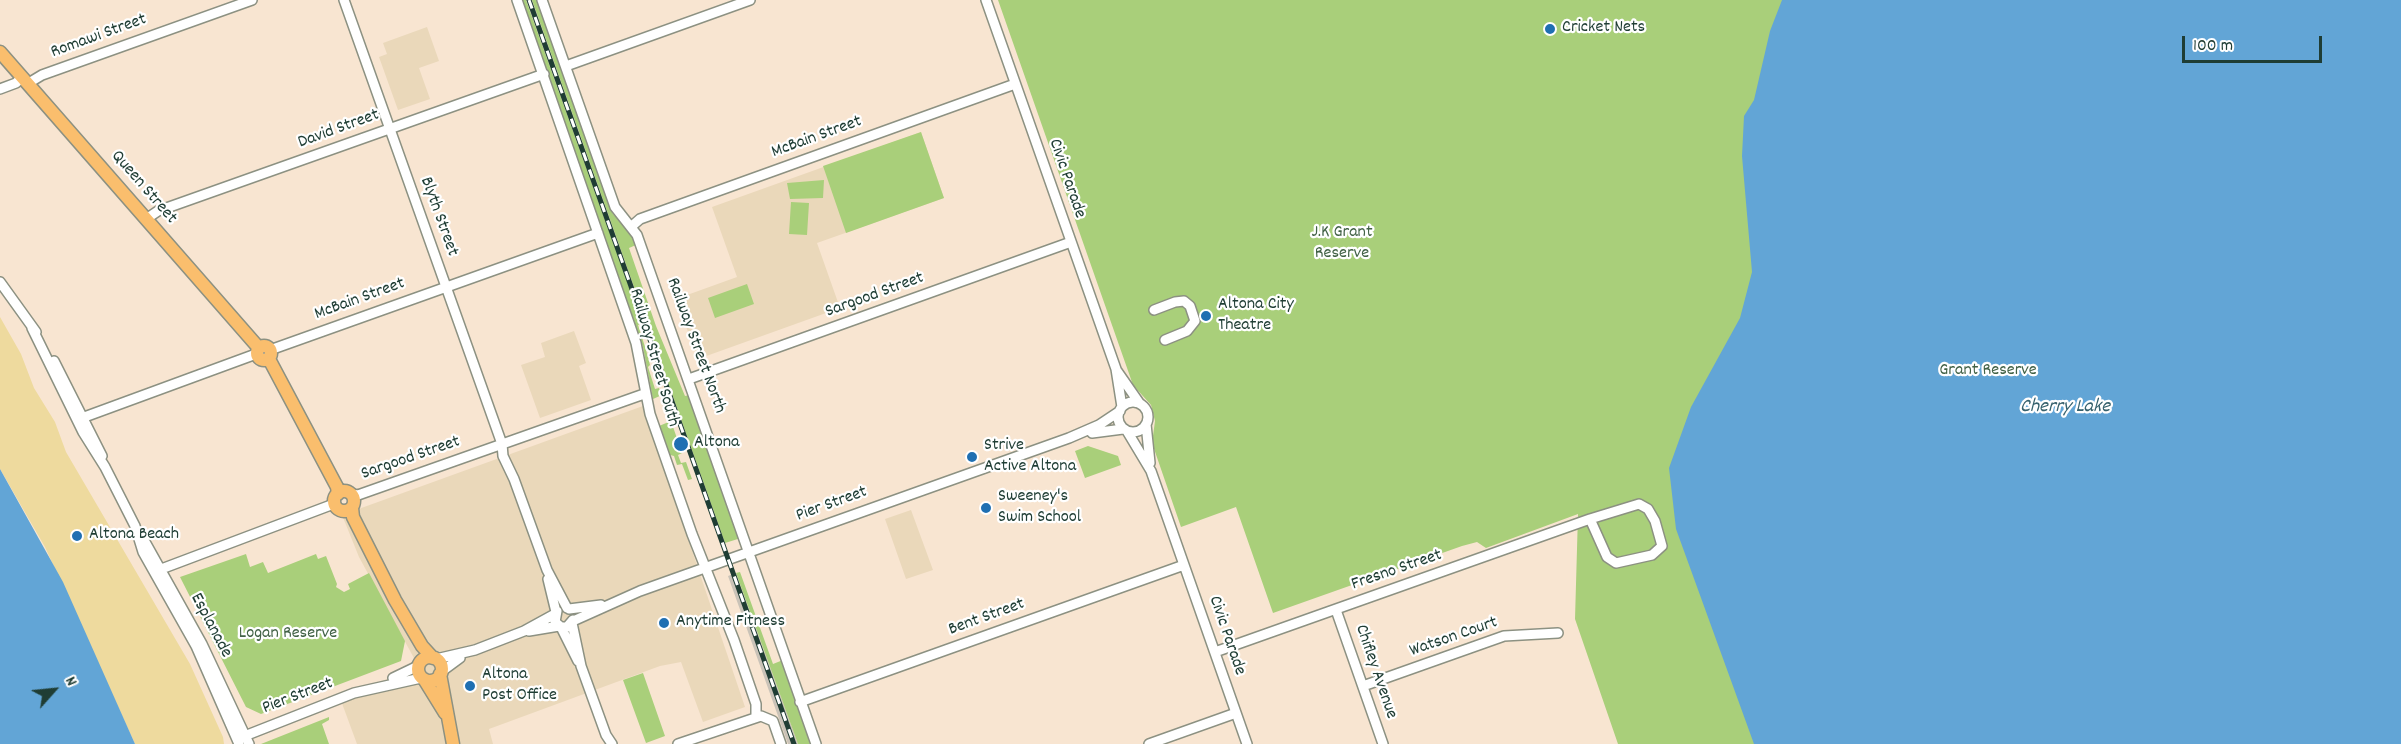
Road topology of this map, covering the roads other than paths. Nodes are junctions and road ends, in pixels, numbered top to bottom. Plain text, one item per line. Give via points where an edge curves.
1 (252, 0) edge
2 (344, 0) edge
3 (517, 0) edge
4 (542, 0) edge
5 (750, 0) edge
6 (986, 0) edge
7 (0, 52) edge
8 (566, 66) junction
9 (544, 74) junction
10 (25, 80) junction
11 (1015, 84) junction
12 (0, 89) edge
13 (389, 129) junction
14 (146, 219) junction
15 (632, 225) junction
16 (598, 233) junction
17 (1071, 242) junction
18 (0, 282) edge
19 (446, 287) junction
20 (1154, 310) dead end
21 (1165, 340) dead end
22 (263, 352) junction
23 (1116, 369) junction
24 (689, 379) junction
25 (644, 394) junction
26 (1141, 405) junction
27 (1121, 409) junction
28 (80, 418) junction
29 (1146, 424) junction
30 (1125, 430) junction
31 (1069, 438) junction
32 (502, 444) junction
33 (1151, 471) junction
34 (344, 501) junction
35 (1590, 519) junction
36 (750, 552) junction
37 (1184, 565) junction
38 (706, 567) junction
39 (158, 570) junction
40 (547, 570) junction
41 (395, 600) junction
42 (606, 604) junction
43 (568, 609) junction
44 (1336, 610) junction
45 (555, 613) junction
46 (573, 622) junction
47 (560, 627) junction
48 (524, 631) junction
49 (1558, 633) dead end
50 (475, 650) junction
51 (1215, 652) junction
52 (434, 659) junction
53 (581, 666) junction
54 (421, 671) junction
55 (441, 673) junction
56 (1363, 686) junction
57 (800, 702) junction
58 (1236, 713) junction
59 (756, 717) junction
60 (451, 728) junction
61 (606, 739) edge
62 (242, 741) edge
63 (453, 744) edge
64 (612, 744) edge
65 (678, 744) edge
66 (781, 744) edge
67 (816, 744) edge
68 (1149, 744) edge
69 (1247, 744) edge
70 (1383, 744) edge

1 - 10 street, Romawi Street
2 - 13 street, Blyth Street
3 - 9 street, Railway Street South
4 - 8 street, Railway Street North
5 - 8 street
6 - 11 street, Civic Parade
7 - 10 main road, Queen Street
8 - 15 street, Railway Street North via 615,207
9 - 13 street, David Street
9 - 16 street, Railway Street South
10 - 12 street, Romawi Street
10 - 14 main road, Queen Street
11 - 15 street, McBain Street
11 - 17 street, Civic Parade
13 - 14 street, David Street via 158,211
13 - 19 street, Blyth Street
14 - 22 main road, Queen Street
15 - 24 street, Railway Street North
16 - 19 street, McBain Street
16 - 25 street, Railway Street South via 636,343
17 - 23 street, Civic Parade
17 - 24 street, Sargood Street
18 - 28 street, Esplanade via 44,341
19 - 22 street, McBain Street
19 - 32 street, Blyth Street
20 - 21 street via 1184,301 1190,306 1195,321 1187,331
22 - 28 street, McBain Street
22 - 34 main road, Queen Street
23 - 26 street, Civic Parade
23 - 27 street, Civic Parade
24 - 36 street, Railway Street North
25 - 32 street, Sargood Street
25 - 38 street, Railway Street South
26 - 27 street via 1129,403
26 - 29 street via 1147,411
27 - 30 street via 1119,422
27 - 31 street, Pier Street via 1099,425
28 - 39 street, Esplanade via 98,445
29 - 30 street via 1140,430
29 - 33 street, Civic Parade
30 - 31 street, Pier Street
30 - 33 street, Civic Parade
31 - 36 street, Pier Street
32 - 34 street, Sargood Street
32 - 40 street, Blyth Street via 514,467 514,479
33 - 37 street, Civic Parade
34 - 39 street, Sargood Street
34 - 41 main road, Queen Street
35 - 35 street, Fresno Street via 1639,504 1648,509 1655,521 1662,546 1652,555 1616,563 1607,557
35 - 44 street, Fresno Street
36 - 38 street, Pier Street
36 - 57 street, Railway Street North
37 - 51 street, Civic Parade
37 - 57 street, Bent Street
38 - 42 street, Pier Street
38 - 59 street, Railway Street South via 756,704
39 - 62 street, Esplanade
40 - 43 street, Blyth Street
40 - 45 street, Blyth Street
41 - 52 main road
41 - 54 main road
42 - 43 street, Pier Street
42 - 46 street, Pier Street
43 - 45 street, Pier Street
43 - 46 street, Blyth Street
44 - 51 street, Fresno Street
44 - 56 street, Chifley Avenue
45 - 47 street, Blyth Street
45 - 48 street
46 - 47 street, Pier Street
46 - 53 street
47 - 48 street
47 - 53 street
48 - 50 street
49 - 56 street, Watson Court via 1504,636
50 - 52 street
50 - 55 street
51 - 58 street, Civic Parade
52 - 54 main road via 426,658
52 - 55 main road via 440,664
53 - 61 street
54 - 55 main road via 433,681
54 - 60 main road
54 - 62 street, Pier Street
55 - 60 main road
56 - 70 street, Chifley Avenue
57 - 67 street, Railway Street North
58 - 68 street
58 - 69 street, Civic Parade
59 - 65 street
59 - 66 street via 766,716 773,721
60 - 63 main road
61 - 64 street

